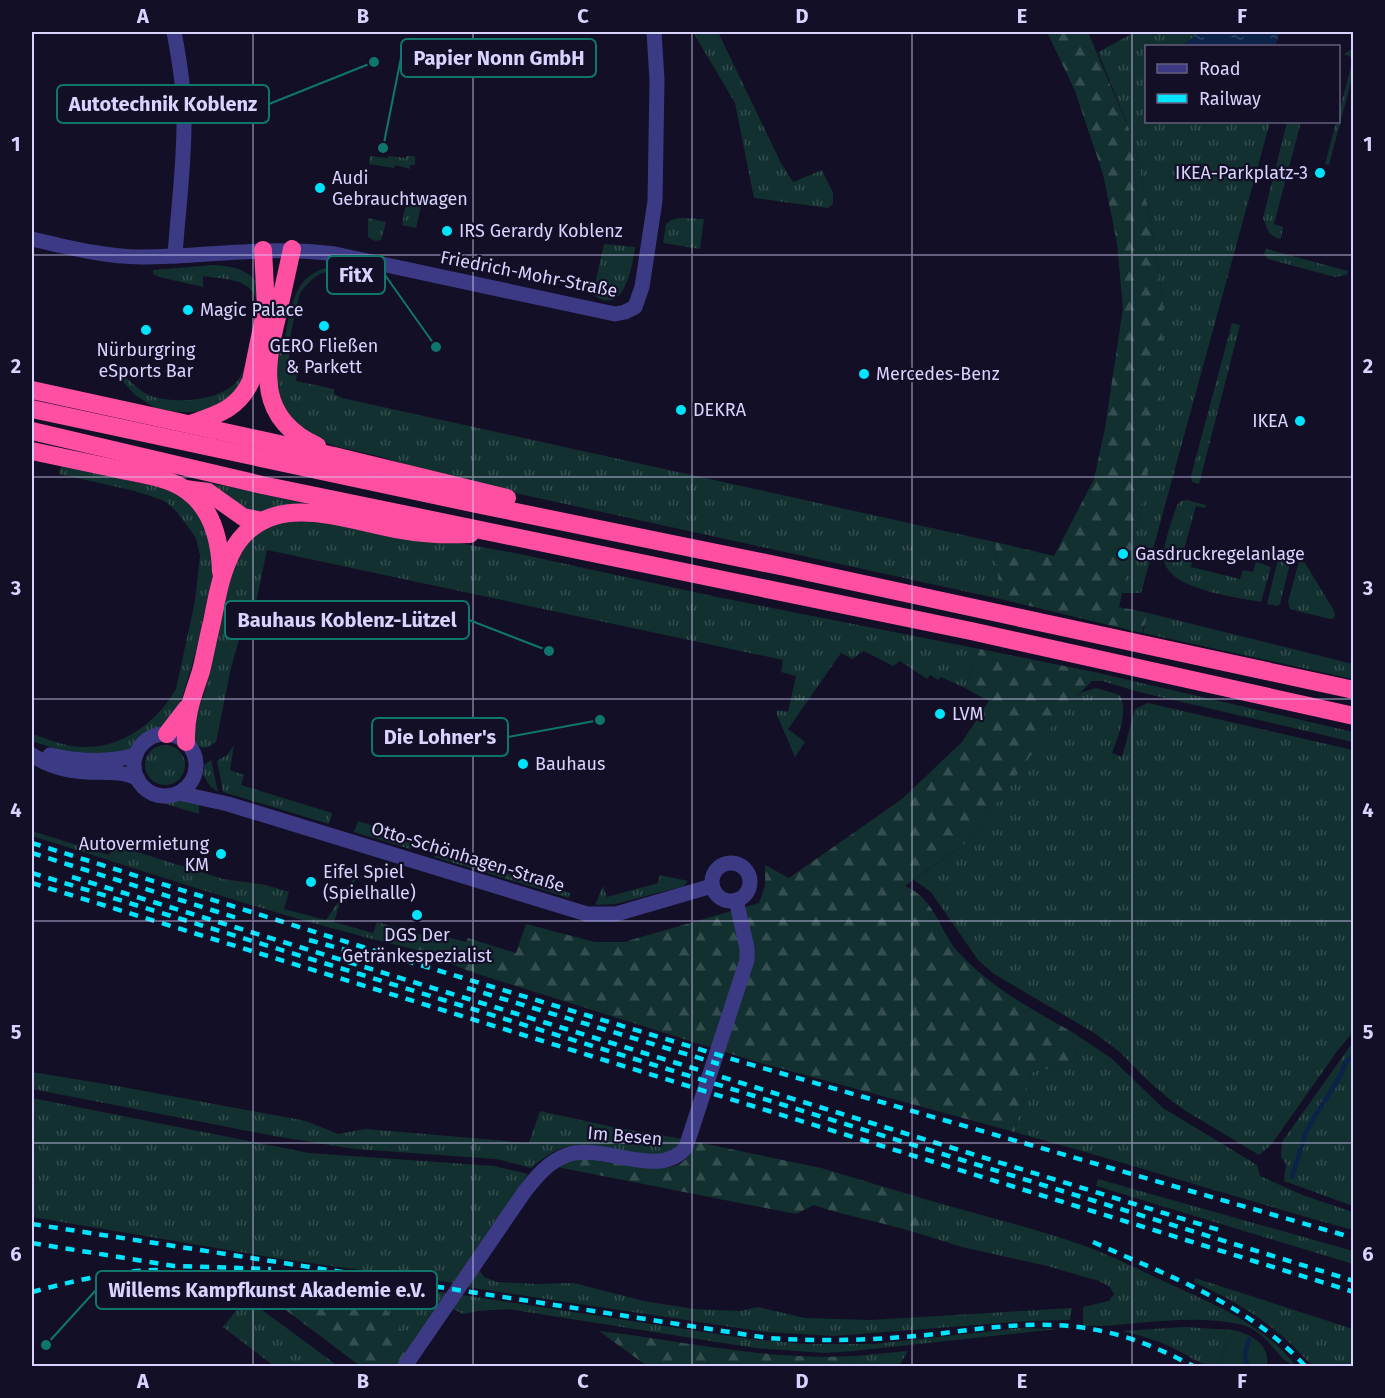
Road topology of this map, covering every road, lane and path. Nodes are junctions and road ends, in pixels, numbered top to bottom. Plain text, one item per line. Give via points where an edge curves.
1 (174, 32) edge
2 (654, 32) edge
3 (32, 239) edge
4 (292, 249) junction
5 (262, 250) junction
6 (175, 256) junction
7 (32, 390) edge
8 (32, 409) edge
9 (189, 424) junction
10 (32, 431) edge
11 (32, 451) edge
12 (334, 456) junction
13 (185, 489) junction
14 (262, 521) junction
15 (576, 524) junction
16 (497, 532) junction
17 (221, 577) junction
18 (1353, 690) edge
19 (189, 704) junction
20 (1353, 716) edge
21 (167, 734) junction
22 (186, 742) junction
23 (32, 754) edge
24 (136, 755) junction
25 (195, 774) junction
26 (138, 779) junction
27 (179, 793) junction
28 (213, 800) junction
29 (712, 886) junction
30 (736, 900) junction
31 (405, 1366) edge

1 - 6 street via 184,114
2 - 4 street, Friedrich-Mohr-Straße via 655,201 642,287 634,307 615,314 335,254
3 - 6 street, Friedrich-Mohr-Straße via 117,255
4 - 5 street, Friedrich-Mohr-Straße
4 - 12 highway via 269,350 268,386 277,413 290,431
5 - 6 street, Friedrich-Mohr-Straße
5 - 9 highway via 266,307 246,393 234,405
7 - 9 highway
8 - 15 highway
9 - 12 highway
10 - 16 highway via 262,485
11 - 13 highway via 161,478
12 - 15 highway via 543,507
13 - 14 highway via 208,492 243,517
13 - 17 highway via 202,505 214,527 221,555
14 - 16 highway via 280,513 305,512 416,532
14 - 17 highway via 238,543
15 - 18 highway
16 - 20 highway via 1039,645
17 - 19 highway via 202,668
19 - 21 highway
19 - 22 highway
21 - 22 street
21 - 24 street via 148,739
22 - 25 street via 196,758
23 - 24 street via 82,760
23 - 26 street via 69,770 126,773
24 - 26 street
25 - 27 street
25 - 28 street
26 - 27 street via 145,789 156,794
27 - 28 street, Otto-Schönhagen-Straße
28 - 29 street, Otto-Schönhagen-Straße via 587,914 627,911
29 - 30 street via 721,898
29 - 30 street via 712,876 722,864 741,865 750,882 747,891
30 - 31 street, Im Besen via 747,960 686,1147 677,1157 660,1161 576,1152 546,1167 525,1191

